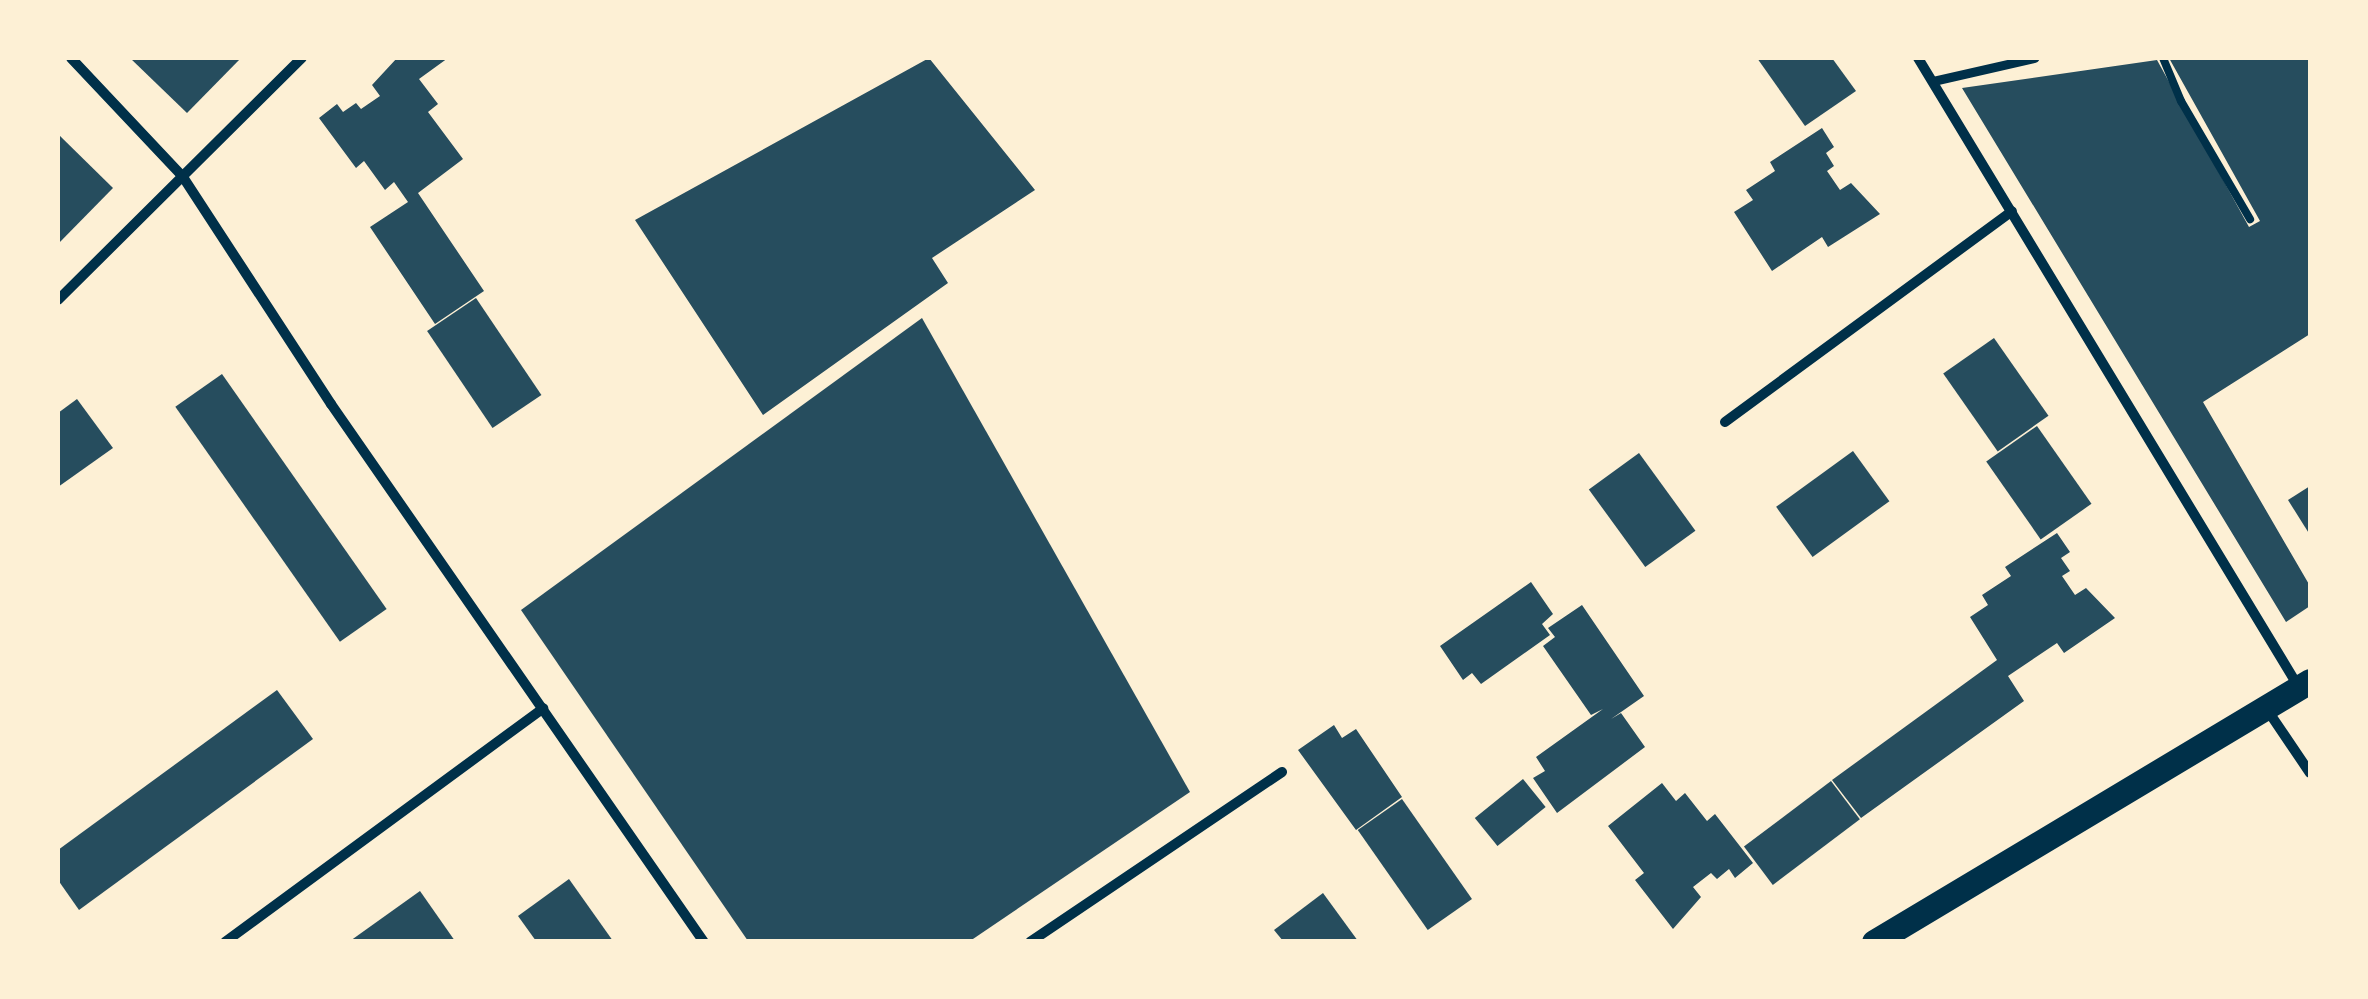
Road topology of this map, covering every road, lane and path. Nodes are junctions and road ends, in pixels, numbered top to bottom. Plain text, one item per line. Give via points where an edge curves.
1 (71, 58) edge
2 (302, 58) edge
3 (1918, 58) edge
4 (2034, 58) edge
5 (2164, 58) edge
6 (1933, 81) junction
7 (183, 177) junction
8 (2012, 212) junction
9 (2250, 218) dead end
10 (58, 300) edge
11 (1726, 422) dead end
12 (2305, 684) edge
13 (543, 708) junction
14 (2266, 708) junction
15 (1282, 772) dead end
16 (2310, 773) edge
17 (224, 942) edge
18 (704, 942) edge
19 (1030, 942) edge
20 (1874, 942) edge

1 - 7 street
2 - 7 street
3 - 6 street
4 - 6 street
5 - 9 lane via 2181,101
6 - 8 street
7 - 10 street
7 - 13 street
8 - 11 street
8 - 12 street
12 - 14 main road
13 - 17 street
13 - 18 street
14 - 16 street
14 - 20 main road
15 - 19 street

